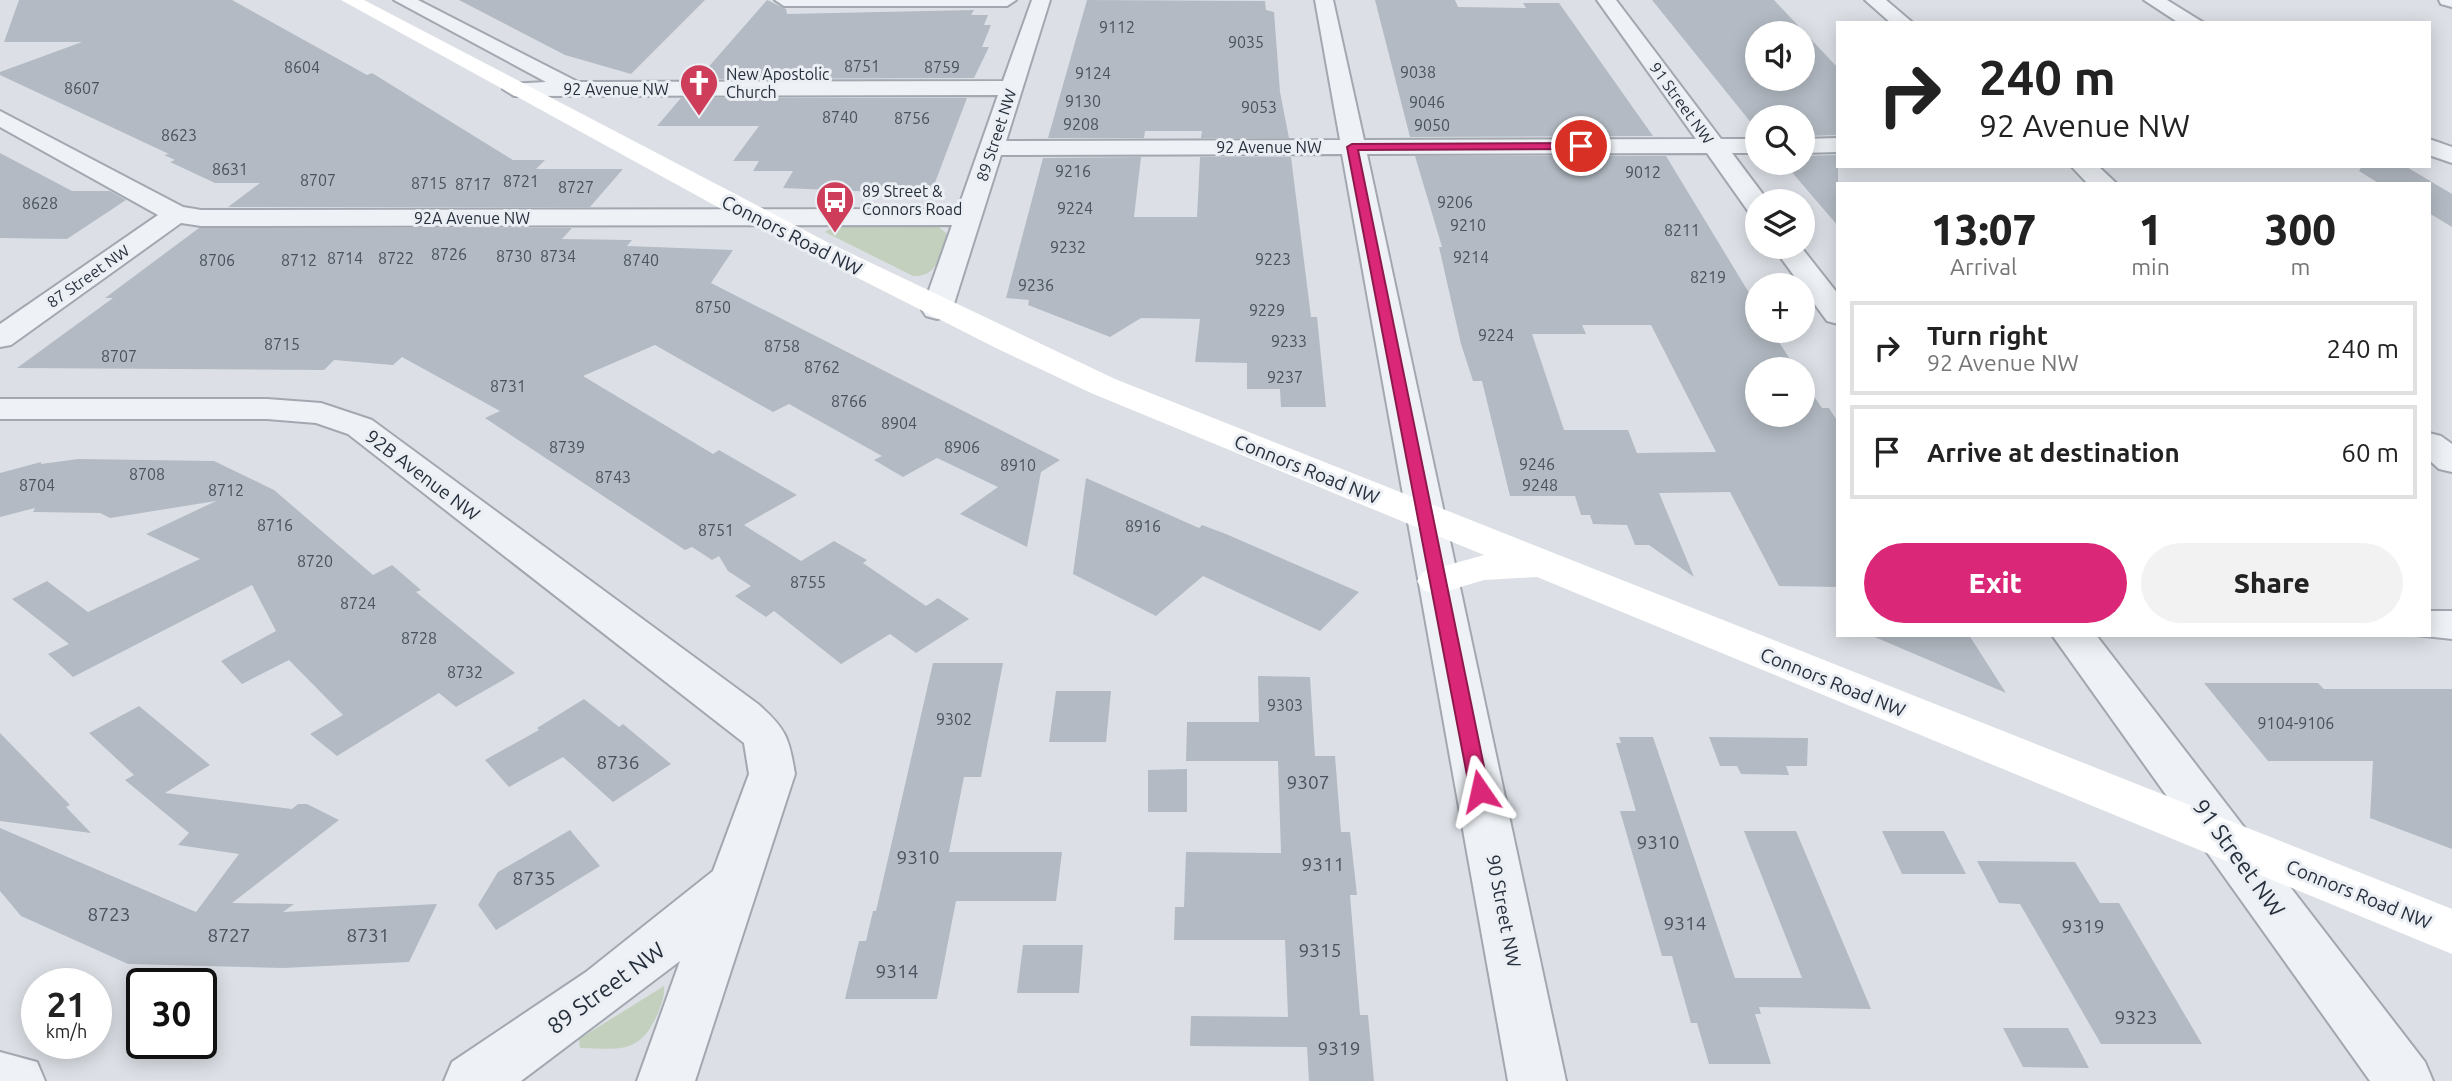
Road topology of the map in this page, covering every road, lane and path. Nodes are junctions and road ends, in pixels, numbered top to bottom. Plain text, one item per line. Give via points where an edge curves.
1 (350, 0) edge
2 (403, 0) edge
3 (784, 0) edge
4 (1007, 0) edge
5 (1041, 0) edge
6 (1324, 0) edge
7 (1606, 0) edge
8 (1874, 0) edge
9 (2153, 0) edge
10 (1900, 21) edge
11 (2190, 21) edge
12 (1011, 88) junction
13 (514, 89) junction
14 (575, 89) junction
15 (0, 118) edge
16 (2452, 143) edge
17 (2431, 144) edge
18 (1836, 145) edge
19 (2431, 145) edge
20 (1714, 146) junction
21 (1745, 146) edge
22 (1815, 146) edge
23 (1352, 147) junction
24 (991, 148) junction
25 (2452, 156) edge
26 (2085, 168) edge
27 (2102, 182) edge
28 (1745, 189) edge
29 (176, 214) junction
30 (758, 218) junction
31 (968, 218) junction
32 (1796, 259) edge
33 (937, 310) junction
34 (1836, 312) edge
35 (0, 338) edge
36 (91, 408) junction
37 (0, 409) edge
38 (0, 430) edge
39 (2431, 445) edge
40 (2452, 461) edge
41 (1424, 517) junction
42 (1550, 568) junction
43 (1437, 581) junction
44 (2431, 625) edge
45 (2452, 625) edge
46 (2074, 637) edge
47 (742, 715) joint
48 (2228, 842) junction
49 (733, 884) junction
50 (2452, 932) edge
51 (0, 1079) edge
52 (16, 1081) edge
53 (472, 1081) edge
54 (666, 1081) edge
55 (1537, 1081) edge
56 (2404, 1081) edge

1 - 13 main road, Connors Road NW
2 - 14 street
3 - 4 street
5 - 12 street, 89 Street NW
6 - 23 street, 90 Street NW
7 - 20 street, 91 Street NW
8 - 10 street
9 - 11 street
12 - 14 street, 92 Avenue NW
12 - 24 street, 89 Street NW
13 - 14 street, 92 Avenue NW
13 - 30 main road, Connors Road NW
15 - 29 street, 92A Avenue NW
16 - 17 street
18 - 22 street
19 - 25 street
20 - 21 street, 92 Avenue NW
20 - 23 street, 92 Avenue NW
20 - 28 street, 91 Street NW
23 - 24 street, 92 Avenue NW
23 - 41 street, 90 Street NW
24 - 31 street, 89 Street NW
26 - 27 street
29 - 30 street, 92A Avenue NW via 201,218
29 - 35 street, 87 Street NW
30 - 31 street, 92A Avenue NW
30 - 33 main road, Connors Road NW
31 - 33 street, 89 Street NW
32 - 34 street
33 - 41 main road, Connors Road NW via 1103,386
36 - 37 street, 92B Avenue NW
36 - 38 street
36 - 47 street, 92B Avenue NW via 267,409 321,413 360,427
39 - 40 street
41 - 42 main road, Connors Road NW
41 - 43 street, 90 Street NW
42 - 43 main road via 1510,563 1482,566
42 - 48 main road, Connors Road NW
43 - 55 street, 90 Street NW
44 - 45 street
46 - 48 street, 91 Street NW
47 - 49 street, 89 Street NW via 765,737 772,774
48 - 50 main road, Connors Road NW
48 - 56 street, 91 Street NW
49 - 53 street, 89 Street NW via 617,982
49 - 54 street, 89 Street NW
51 - 52 street

